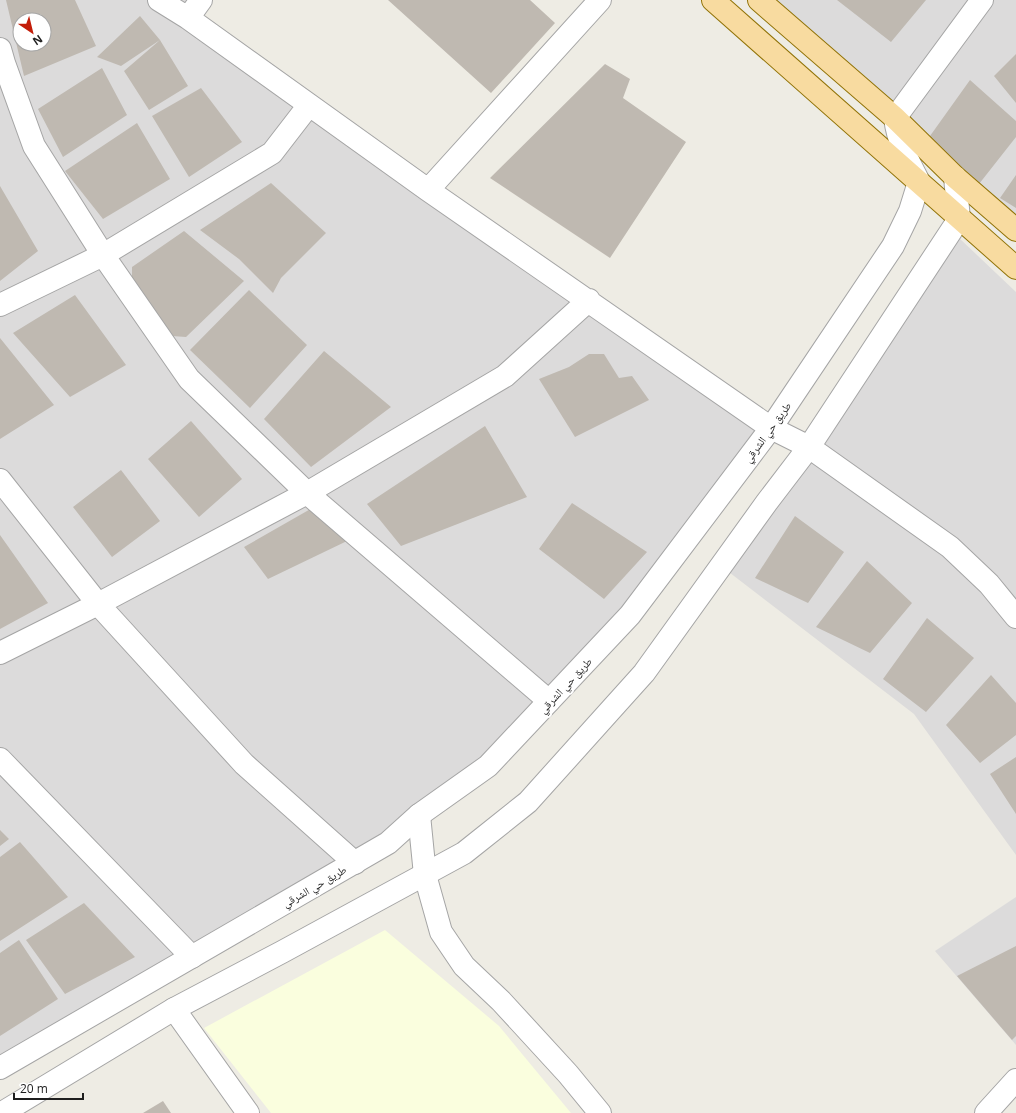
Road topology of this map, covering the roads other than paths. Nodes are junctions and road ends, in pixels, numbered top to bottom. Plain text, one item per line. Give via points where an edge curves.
1 (159, 0) edge
2 (201, 0) edge
3 (600, 0) edge
4 (713, 0) edge
5 (759, 0) edge
6 (982, 0) edge
7 (188, 18) junction
8 (0, 49) edge
9 (309, 104) junction
10 (895, 118) junction
11 (954, 177) junction
12 (919, 182) junction
13 (428, 190) junction
14 (959, 219) junction
15 (1016, 230) edge
16 (103, 255) junction
17 (1016, 268) edge
18 (589, 300) junction
19 (0, 305) edge
20 (771, 428) junction
21 (809, 447) junction
22 (0, 480) edge
23 (307, 493) junction
24 (98, 604) junction
25 (1016, 617) edge
26 (0, 653) edge
27 (549, 701) junction
28 (0, 759) edge
29 (419, 815) junction
30 (355, 863) junction
31 (425, 875) junction
32 (192, 957) junction
33 (174, 1009) junction
34 (0, 1068) edge
35 (1016, 1080) edge
36 (2, 1113) edge
37 (248, 1113) edge
38 (600, 1113) edge
39 (986, 1113) edge

1 - 7 street
2 - 7 street
3 - 13 street
4 - 12 main road
5 - 10 main road
6 - 10 street
7 - 9 street
8 - 16 street via 34,146
9 - 13 street
9 - 16 street via 272,153
10 - 11 main road
10 - 12 street via 897,134
11 - 14 street
11 - 15 main road
12 - 14 main road
12 - 20 street, طريق حي الشرقي via 910,211 893,246
13 - 18 street
14 - 17 main road
14 - 21 street
16 - 19 street
16 - 23 street via 189,379
18 - 20 street
18 - 23 street via 505,376
20 - 21 street
20 - 27 street, طريق حي الشرقي via 630,615
21 - 25 street via 950,547 989,584
21 - 31 street via 644,673 528,802 464,853
22 - 24 street
23 - 24 street
23 - 27 street
24 - 26 street
24 - 30 street via 244,764
27 - 29 street, طريق حي الشرقي via 488,766
28 - 32 street
29 - 30 street, طريق حي الشرقي via 388,843
29 - 31 street
30 - 32 street, طريق حي الشرقي
31 - 33 street
31 - 38 street via 440,932 464,966 501,1001
32 - 34 street, طريق حي الشرقي
33 - 36 street
33 - 37 street
35 - 39 street

